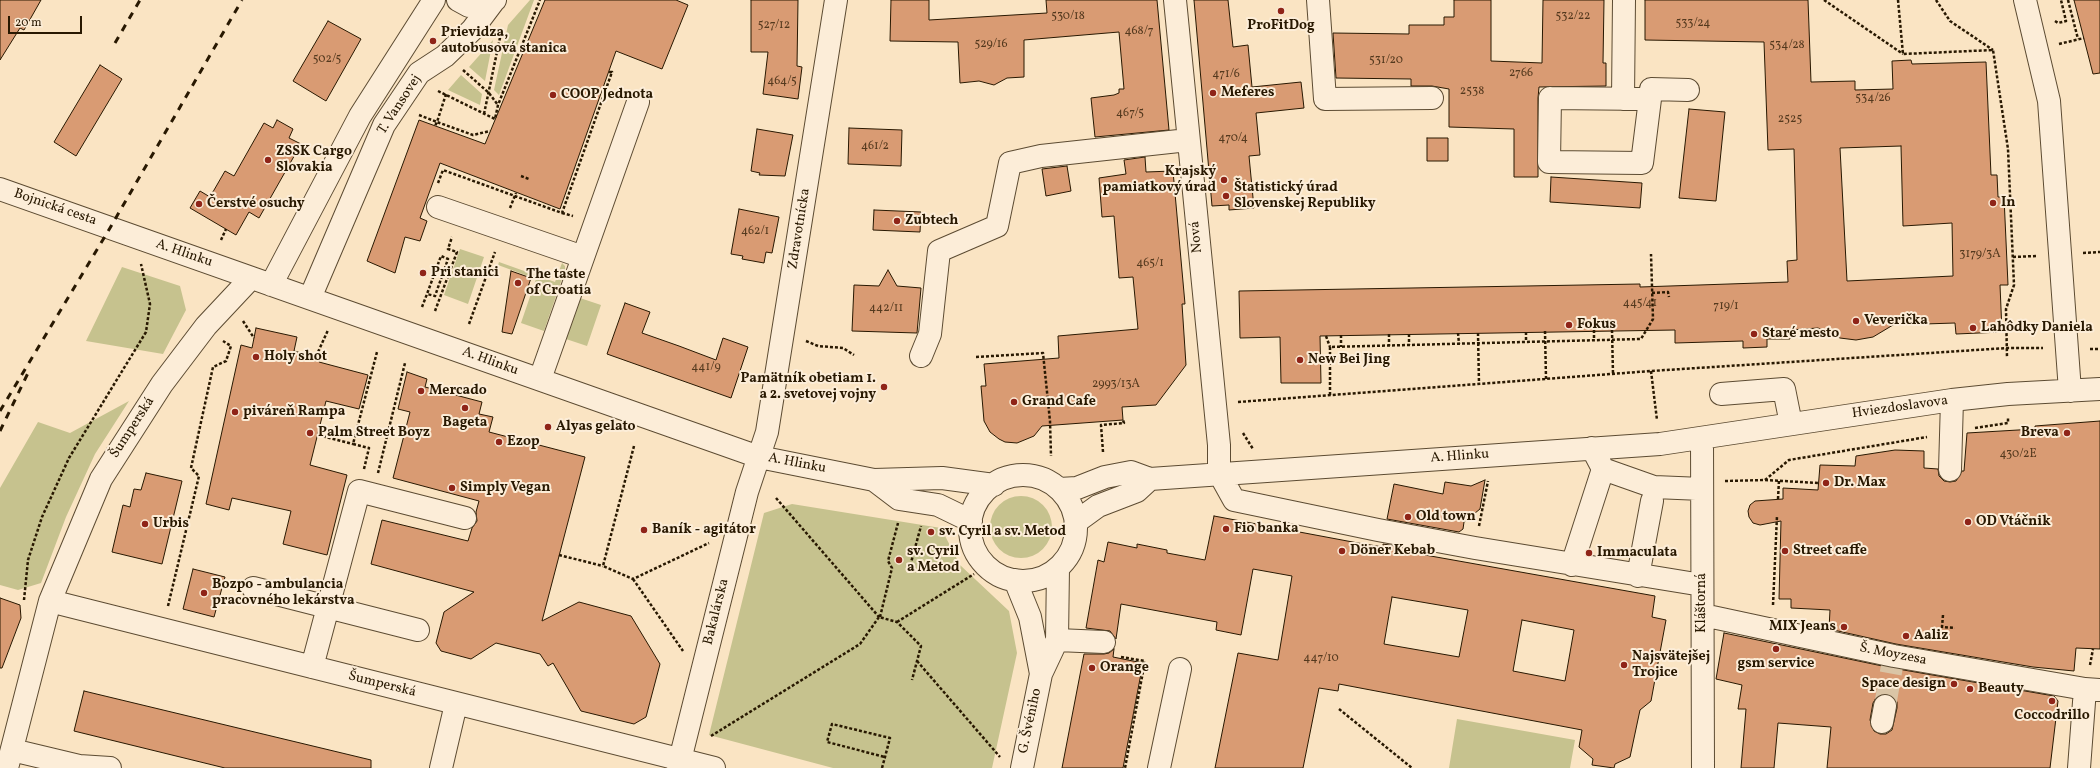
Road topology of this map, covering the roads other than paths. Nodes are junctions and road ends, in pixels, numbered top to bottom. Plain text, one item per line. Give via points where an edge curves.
1 (434, 0) edge
2 (458, 0) edge
3 (836, 0) edge
4 (1175, 0) edge
5 (1318, 0) edge
6 (1624, 0) edge
7 (2025, 0) edge
8 (494, 1) edge
9 (1688, 90) dead end
10 (1432, 98) dead end
11 (1622, 99) junction
12 (1650, 99) junction
13 (638, 102) dead end
14 (1188, 140) junction
15 (0, 189) edge
16 (438, 207) dead end
17 (110, 228) joint
18 (583, 257) junction
19 (261, 281) junction
20 (310, 298) junction
21 (921, 356) dead end
22 (540, 379) junction
23 (2100, 389) edge
24 (2070, 391) junction
25 (1721, 394) dead end
26 (1952, 400) junction
27 (1791, 424) junction
28 (1702, 438) junction
29 (1592, 448) junction
30 (759, 457) junction
31 (1603, 469) junction
32 (1950, 470) dead end
33 (1219, 473) junction
34 (1150, 479) junction
35 (874, 480) junction
36 (994, 484) junction
37 (1702, 486) junction
38 (1059, 489) junction
39 (1652, 501) dead end
40 (465, 518) dead end
41 (971, 521) junction
42 (1076, 522) junction
43 (1572, 565) junction
44 (1058, 568) junction
45 (1638, 576) junction
46 (1014, 580) junction
47 (1702, 585) junction
48 (253, 588) dead end
49 (50, 601) junction
50 (329, 607) junction
51 (1703, 615) junction
52 (418, 630) dead end
53 (1057, 640) junction
54 (1110, 649) road end
55 (312, 668) junction
56 (1180, 669) dead end
57 (1041, 674) junction
58 (2093, 690) edge
59 (456, 704) junction
60 (10, 759) edge
61 (679, 764) edge
62 (110, 768) edge
63 (441, 768) edge
64 (714, 768) edge
65 (1022, 768) edge
66 (1159, 768) edge
67 (1703, 768) edge
68 (2079, 768) edge

1 - 19 street, T. Vansovej via 360,116
2 - 8 street, T. Vansovej via 469,6
3 - 30 street, Zdravotnícka via 768,432
4 - 14 street, Nová
5 - 10 street via 1325,99
6 - 11 street
7 - 24 street via 2049,101
8 - 20 street, T. Vansovej via 472,30 445,56 419,73 384,125
9 - 12 street via 1651,89
11 - 12 street
11 - 12 street via 1550,98 1549,162 1642,163
13 - 18 street
14 - 21 street via 1041,156 1010,163 996,226 939,251 930,334
14 - 33 street, Nová via 1219,444
15 - 17 street, Bojnická cesta
16 - 18 street
17 - 19 street, A. Hlinku
18 - 22 street
19 - 20 street, A. Hlinku
19 - 49 street, Šumperská via 206,326 162,384 101,479
20 - 22 street, A. Hlinku
22 - 30 street, A. Hlinku
23 - 24 street, Hviezdoslavova
24 - 26 street, Hviezdoslavova
25 - 27 street via 1784,389
26 - 27 street, Hviezdoslavova
26 - 32 street
27 - 28 street, Hviezdoslavova
28 - 29 street, A. Hlinku via 1660,444
28 - 37 street, Kláštorná
29 - 31 street
29 - 33 street, A. Hlinku
30 - 35 street, A. Hlinku
30 - 61 street, Bakalárska via 747,492
31 - 37 street via 1654,487
31 - 43 street
33 - 34 street, A. Hlinku
33 - 43 street via 1234,500 1378,530
34 - 38 street, A. Hlinku via 1131,472 1105,477 1077,488
34 - 42 street via 1137,491 1098,506
35 - 36 street, A. Hlinku via 942,478
35 - 41 street, A. Hlinku via 899,498 938,505
36 - 38 street, A. Hlinku via 1013,476 1027,475 1047,481
36 - 41 street, A. Hlinku via 979,500
37 - 47 street, Kláštorná
38 - 42 street, A. Hlinku via 1071,506
39 - 45 street
40 - 50 street via 365,493
41 - 46 street, A. Hlinku via 972,538 981,559 994,571
42 - 44 street, A. Hlinku via 1073,545 1069,555
43 - 45 street
44 - 46 street, A. Hlinku via 1037,578
44 - 53 street, G. Švéniho
45 - 47 street
46 - 57 street, G. Švéniho via 1030,617
47 - 51 street, Kláštorná
48 - 50 street
49 - 55 street, Šumperská
49 - 60 street, Šumperská
50 - 52 street
50 - 55 street
51 - 58 street, Š. Moyzesa via 1893,661
51 - 67 street, Kláštorná
53 - 54 street
53 - 57 street, G. Švéniho
55 - 59 street, Šumperská
56 - 66 street
57 - 65 street, G. Švéniho
58 - 68 street
59 - 61 street, Šumperská
59 - 63 street
60 - 62 street
61 - 64 street, Šumperská

